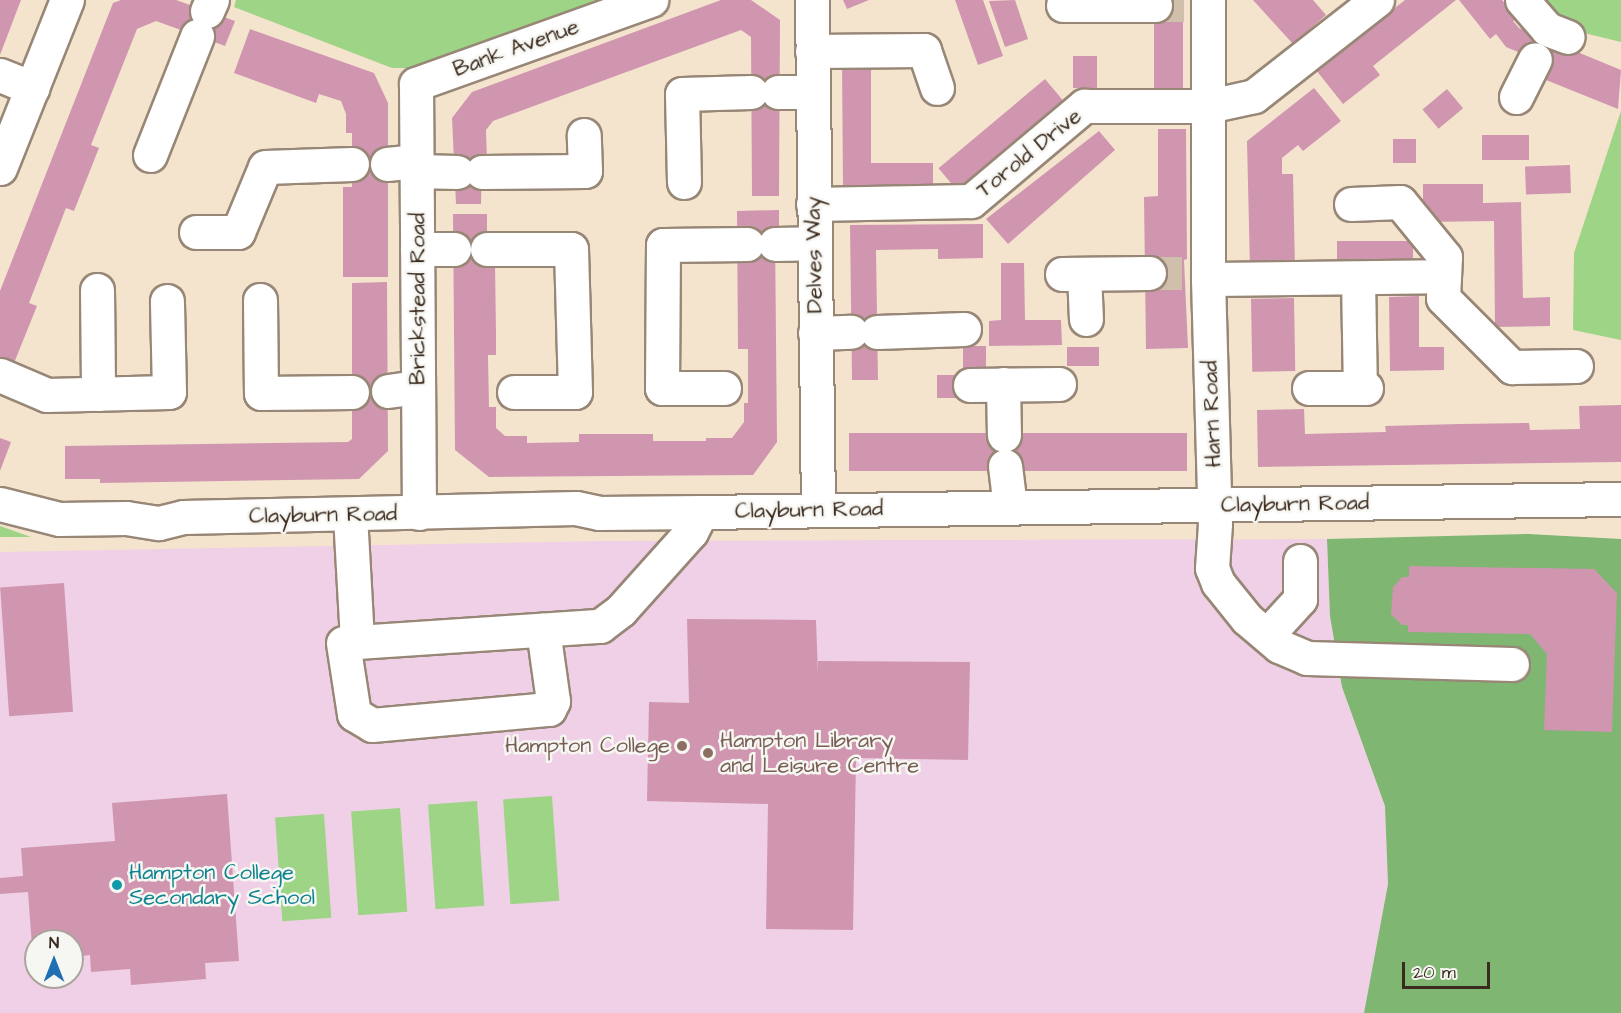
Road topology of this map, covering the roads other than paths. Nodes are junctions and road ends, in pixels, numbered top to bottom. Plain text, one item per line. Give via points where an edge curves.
1 (66, 0) edge
2 (651, 0) edge
3 (812, 0) edge
4 (1377, 0) edge
5 (1522, 0) edge
6 (1188, 3) edge
7 (1063, 5) dead end
8 (206, 16) edge
9 (812, 51) junction
10 (0, 75) edge
11 (416, 84) joint
12 (32, 88) junction
13 (937, 88) dead end
14 (813, 92) junction
15 (1516, 97) dead end
16 (1209, 106) junction
17 (584, 135) dead end
18 (150, 155) dead end
19 (352, 164) dead end
20 (407, 165) junction
21 (0, 168) edge
22 (684, 182) dead end
23 (813, 204) junction
24 (1351, 204) dead end
25 (196, 232) dead end
26 (814, 243) junction
27 (417, 249) junction
28 (454, 249) dead end
29 (487, 249) dead end
30 (1149, 273) tunnel mouth
31 (1200, 275) junction
32 (1444, 276) junction
33 (1358, 278) junction
34 (97, 290) dead end
35 (260, 300) dead end
36 (167, 301) dead end
37 (1086, 319) dead end
38 (964, 329) dead end
39 (815, 333) junction
40 (1576, 366) dead end
41 (0, 375) edge
42 (1003, 384) junction
43 (1059, 384) dead end
44 (970, 385) dead end
45 (724, 388) dead end
46 (1310, 388) dead end
47 (352, 392) dead end
48 (514, 392) dead end
49 (98, 394) junction
50 (1621, 499) edge
51 (0, 504) edge
52 (1214, 506) junction
53 (1010, 507) junction
54 (818, 510) junction
55 (701, 512) junction
56 (419, 513) junction
57 (350, 515) junction
58 (1300, 561) dead end
59 (543, 630) junction
60 (1267, 635) junction
61 (343, 643) dead end
62 (1512, 664) dead end

1 - 12 street
2 - 11 street, Bank Avenue
3 - 9 street, Delves Way
4 - 16 street via 1254,96
5 - 15 street via 1548,41
6 - 7 street
6 - 16 street, Harn Road
8 - 18 street
9 - 13 street via 924,50
9 - 14 street, Delves Way
10 - 12 street
11 - 20 street, Brickstead Road
12 - 21 street
14 - 22 street via 682,94
14 - 23 street, Delves Way
16 - 23 street, Torold Drive via 1084,106 971,201
16 - 31 street, Harn Road
17 - 20 street via 585,171 469,172
19 - 25 street via 265,167 238,232
20 - 27 street, Brickstead Road
23 - 26 street, Delves Way
24 - 32 street via 1400,202 1445,257
26 - 39 street, Delves Way
26 - 45 street via 663,245 662,388
27 - 28 street
27 - 56 street, Brickstead Road via 403,389
29 - 48 street via 571,249 575,392
30 - 37 street via 1073,274
31 - 33 street
31 - 52 street, Harn Road
32 - 33 street
32 - 40 street via 1443,298 1512,367
33 - 46 street via 1363,388
34 - 49 street
35 - 47 street via 261,393
36 - 49 street via 169,392
38 - 39 street
39 - 54 street, Delves Way
41 - 49 street via 47,394
42 - 43 street
42 - 44 street
42 - 53 street
50 - 52 street, Clayburn Road
51 - 57 street, Clayburn Road via 58,519 126,518 159,523 183,517
52 - 53 street, Clayburn Road
52 - 60 street, Harn Road via 1212,568 1218,583 1247,619
53 - 54 street, Clayburn Road
54 - 55 street, Clayburn Road
55 - 56 street, Clayburn Road via 599,513 576,508
55 - 59 street via 691,532 621,609 600,626
56 - 57 street, Clayburn Road
57 - 59 street via 357,642
58 - 60 street via 1300,599
59 - 61 street via 553,701 549,709 372,725 354,714
60 - 62 street, Harn Road via 1292,654 1324,661

